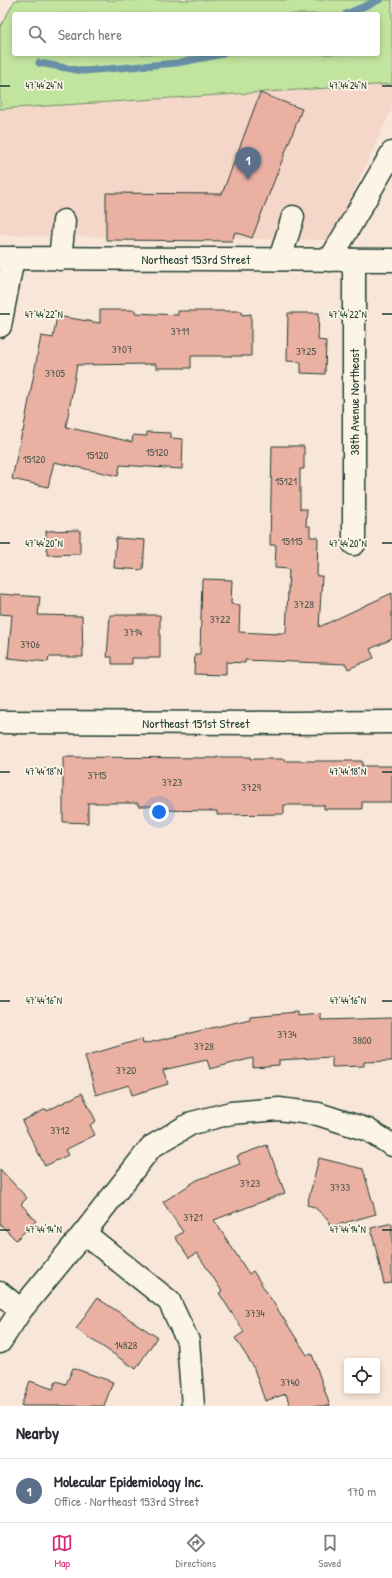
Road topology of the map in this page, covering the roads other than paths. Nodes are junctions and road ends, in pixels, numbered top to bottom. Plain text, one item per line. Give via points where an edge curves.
1 (392, 153) edge
2 (293, 217) dead end
3 (64, 221) dead end
4 (7, 258) edge
5 (60, 259) junction
6 (280, 259) junction
7 (330, 260) junction
8 (354, 260) junction
9 (392, 260) edge
10 (0, 326) edge
11 (354, 544) dead end
12 (0, 722) edge
13 (392, 722) edge
14 (392, 1145) edge
15 (84, 1233) junction
16 (0, 1293) edge
17 (21, 1310) junction
18 (0, 1342) edge
19 (193, 1406) edge

1 - 7 street
2 - 6 street
3 - 5 street
4 - 5 street, Northeast 153rd Street
4 - 10 street
5 - 6 street, Northeast 153rd Street
6 - 7 street, Northeast 153rd Street
7 - 8 street, Northeast 153rd Street
8 - 9 street, Northeast 153rd Street
8 - 11 street, 38th Avenue Northeast
12 - 13 street, Northeast 151st Street
14 - 15 street via 368,1130 318,1114 279,1109 231,1113 192,1123 151,1147
15 - 17 street
15 - 19 street via 169,1301 188,1341
16 - 17 street
17 - 18 street

